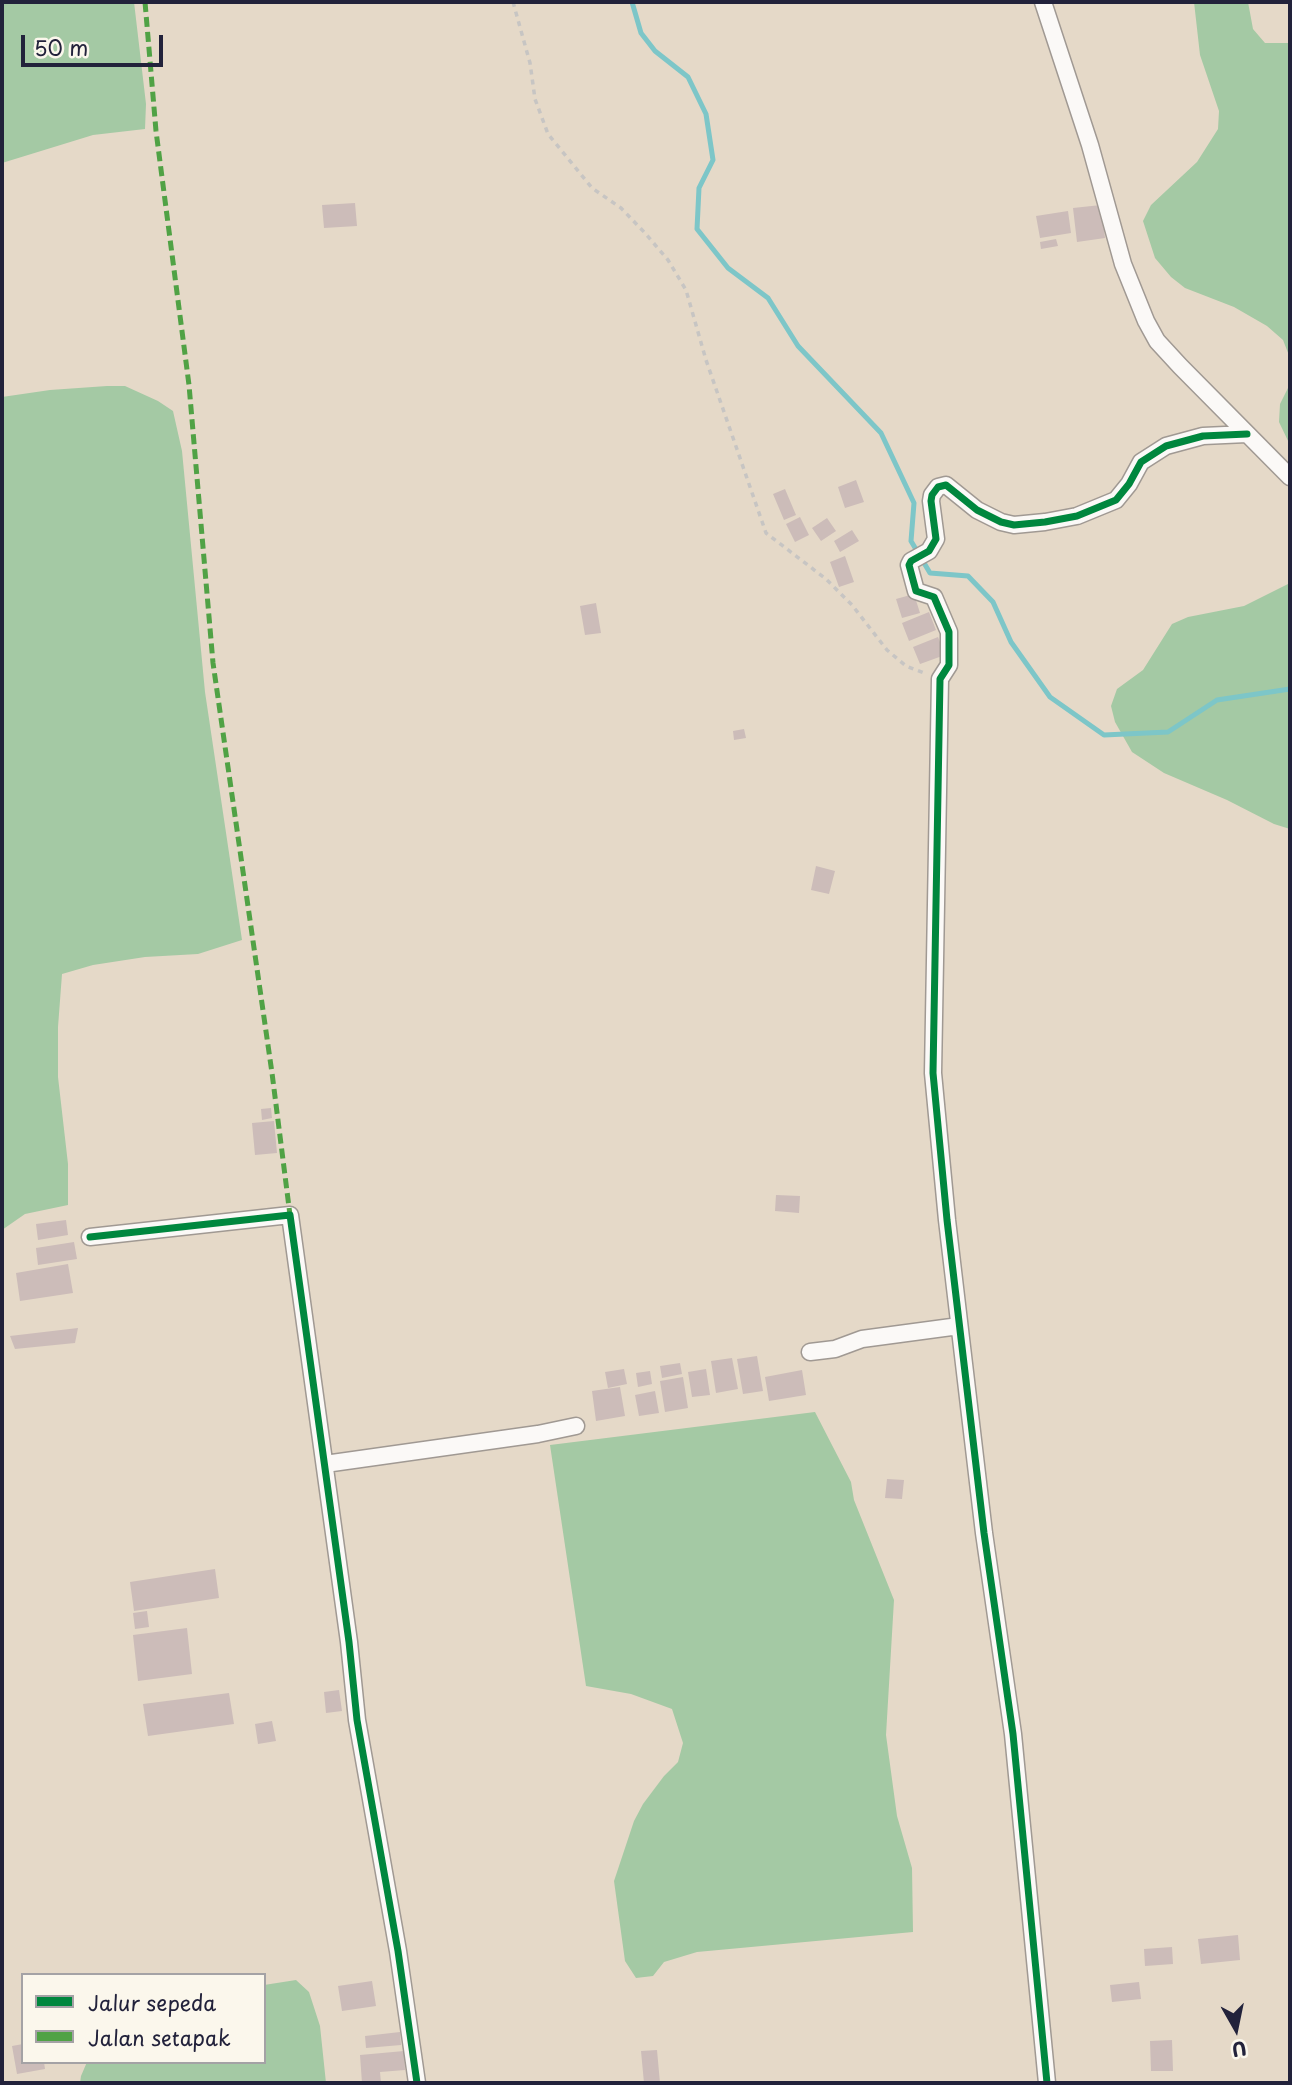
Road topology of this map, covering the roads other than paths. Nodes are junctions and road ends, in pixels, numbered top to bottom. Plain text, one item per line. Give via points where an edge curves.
1 (1043, 2) edge
2 (1247, 434) junction
3 (1290, 477) edge
4 (90, 1237) dead end
5 (960, 1326) junction
6 (810, 1352) dead end
7 (576, 1426) dead end
8 (325, 1464) junction
9 (417, 2083) edge
10 (1047, 2083) edge

1 - 2 street via 1123,264 1146,321 1157,341
2 - 3 street
2 - 5 street via 1203,436 1166,446 1141,462 1116,499 1077,516 1045,522 1001,523 946,485 938,486 931,501 936,539 929,551 909,565 916,591 934,597 949,632 949,665 940,679 933,1073
4 - 8 street via 290,1215
5 - 6 street via 862,1339
5 - 10 street via 1013,1734
7 - 8 street
8 - 9 street via 357,1720

